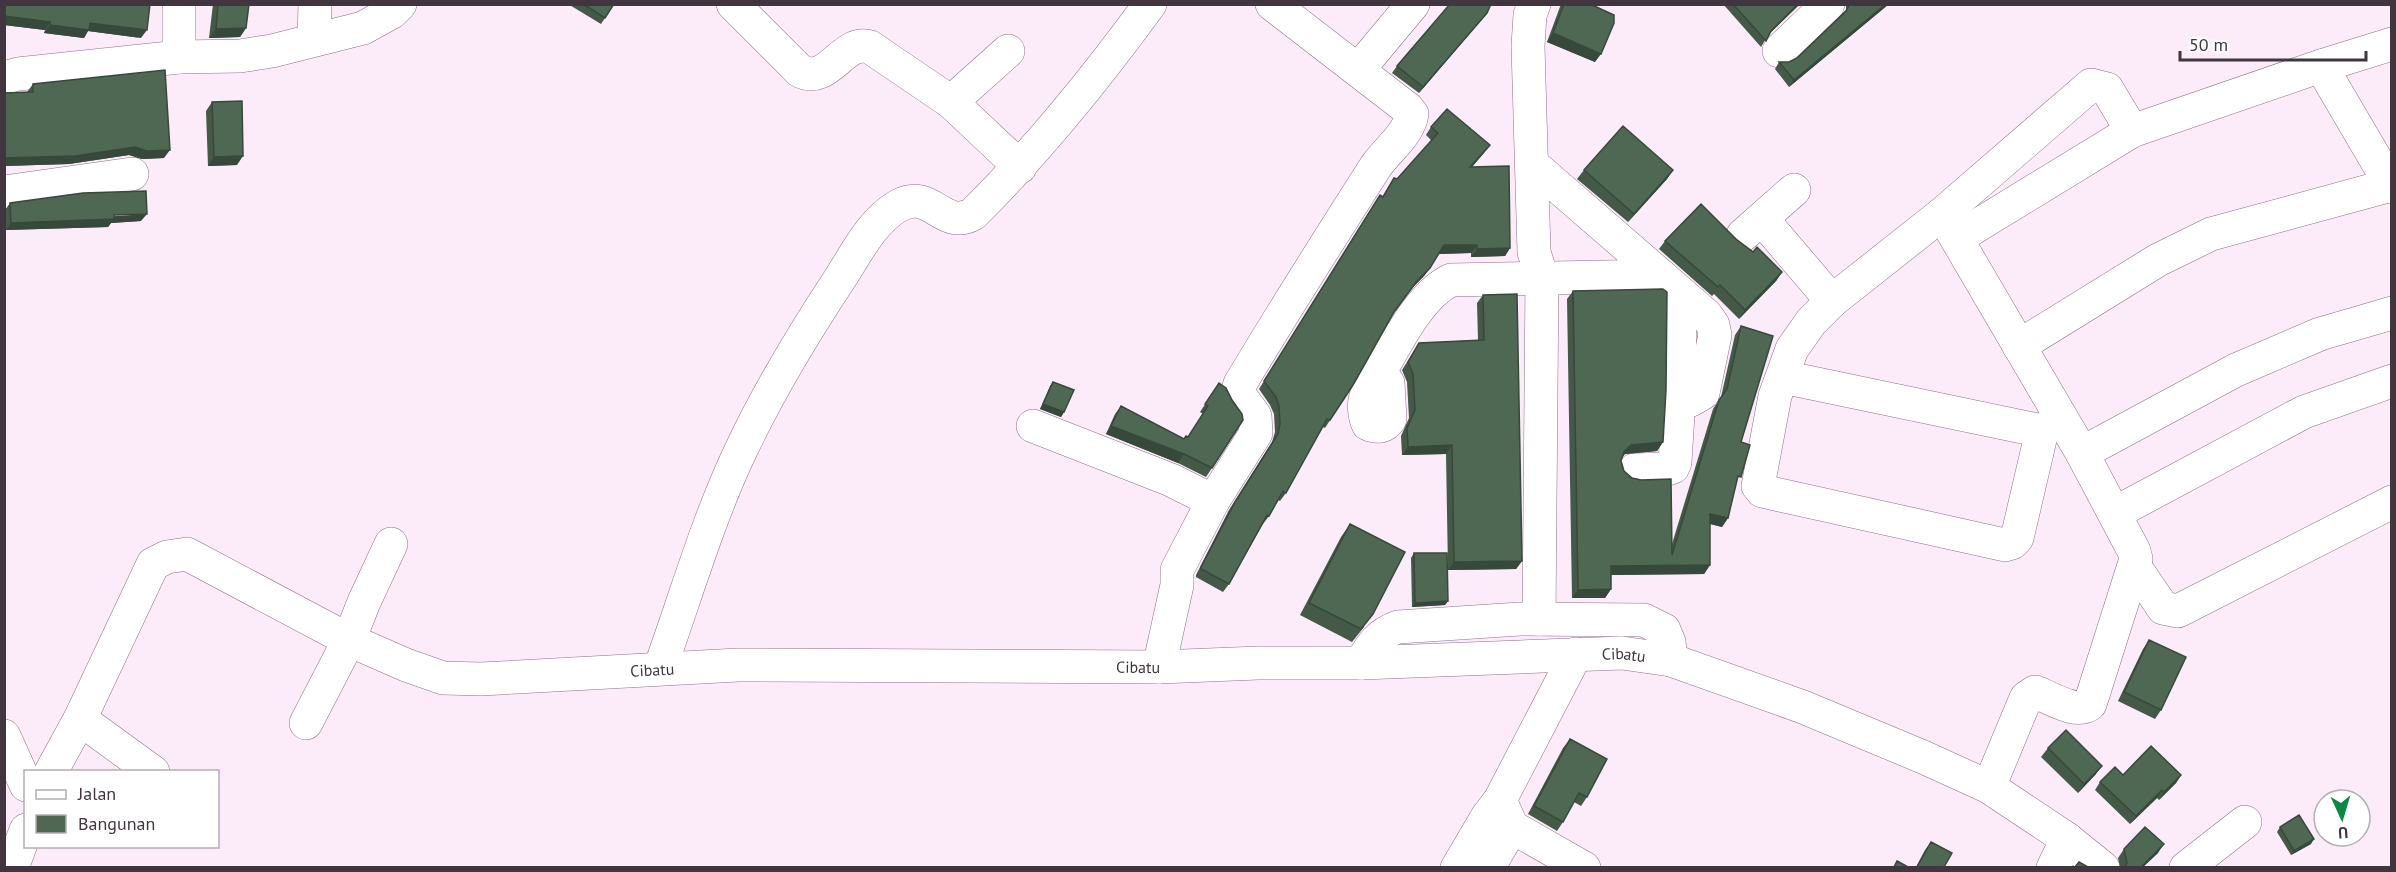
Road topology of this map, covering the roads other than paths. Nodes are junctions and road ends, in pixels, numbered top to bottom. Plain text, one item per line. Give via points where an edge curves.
1 (178, 4) edge
2 (315, 4) edge
3 (400, 4) edge
4 (733, 4) edge
5 (1150, 4) edge
6 (1272, 4) edge
7 (1413, 4) edge
8 (1534, 4) edge
9 (1828, 4) edge
10 (314, 39) junction
11 (2391, 44) edge
12 (1008, 51) dead end
13 (1779, 51) dead end
14 (179, 57) junction
15 (2321, 66) junction
16 (1358, 70) junction
17 (4, 78) edge
18 (951, 102) junction
19 (2132, 130) junction
20 (1532, 164) junction
21 (1020, 167) junction
22 (132, 174) dead end
23 (2391, 186) edge
24 (1794, 190) dead end
25 (4, 192) edge
26 (1950, 226) junction
27 (1533, 270) junction
28 (1671, 284) junction
29 (1832, 301) junction
30 (2391, 313) edge
31 (2019, 346) junction
32 (1381, 372) dead end
33 (1783, 377) junction
34 (2391, 381) edge
35 (2051, 425) junction
36 (1033, 426) dead end
37 (2082, 453) junction
38 (1634, 470) dead end
39 (1213, 501) junction
40 (2391, 502) edge
41 (2115, 513) junction
42 (391, 544) dead end
43 (2135, 567) junction
44 (1529, 619) junction
45 (349, 640) junction
46 (1576, 654) junction
47 (1671, 660) junction
48 (1361, 663) junction
49 (1159, 667) junction
50 (660, 668) junction
51 (80, 719) junction
52 (306, 723) dead end
53 (4, 736) edge
54 (52, 770) edge
55 (152, 770) edge
56 (24, 781) edge
57 (1989, 787) junction
58 (1506, 813) junction
59 (2245, 822) dead end
60 (24, 835) edge
61 (2060, 853) edge
62 (12, 867) edge
63 (1457, 867) edge
64 (1488, 867) edge
65 (1584, 867) edge
66 (2103, 867) edge
67 (2186, 867) edge

1 - 14 street
2 - 10 street
3 - 10 street via 363,28
4 - 18 street via 806,74 821,72 857,46 865,45
5 - 21 street via 1097,77
6 - 16 street
7 - 16 street
8 - 20 street via 1528,46
9 - 13 street
10 - 14 street via 240,56
11 - 15 street
12 - 18 street
14 - 17 street
15 - 19 street
15 - 23 street
16 - 39 street via 1408,108 1412,114 1410,123 1380,160 1240,384 1241,397 1255,416 1256,433
18 - 21 street
19 - 26 street
19 - 26 street via 2107,89 2091,85
20 - 27 street
20 - 28 street
21 - 50 street via 966,218 956,219 909,200 889,212 869,234 812,321 741,450
22 - 25 street
23 - 31 street via 2211,234 2158,260
24 - 29 street via 1753,227
26 - 29 street
26 - 31 street
27 - 28 street
27 - 32 street via 1451,280 1437,286 1421,303
27 - 44 street
28 - 38 street via 1679,399 1675,462 1672,467
29 - 33 street via 1792,349
30 - 37 street via 2320,334 2236,370
31 - 35 street
33 - 35 street
33 - 35 street via 1775,396 1758,479 1762,491 2006,545 2017,538
34 - 41 street via 2304,412
35 - 37 street
36 - 39 street via 1172,480
37 - 41 street
39 - 49 street via 1177,570
40 - 43 street via 2178,611 2163,608
41 - 43 street via 2134,551
42 - 45 street
43 - 57 street via 2090,704 2074,707 2035,692 2026,698
44 - 47 street via 1644,620 1664,630
44 - 48 street via 1398,627 1385,631 1374,641
45 - 50 street, Cibatu via 443,678
45 - 51 street, Cibatu via 187,554 167,557 153,564
45 - 52 street
46 - 47 street, Cibatu via 1622,653
46 - 48 street, Cibatu
46 - 58 street
47 - 57 street, Cibatu via 1803,707
48 - 49 street, Cibatu
49 - 50 street, Cibatu
51 - 54 street
51 - 55 street
53 - 56 street
57 - 61 street, Cibatu
58 - 63 street via 1487,817
58 - 64 street
58 - 65 street
59 - 67 street
60 - 62 street
61 - 66 street, Cibatu

